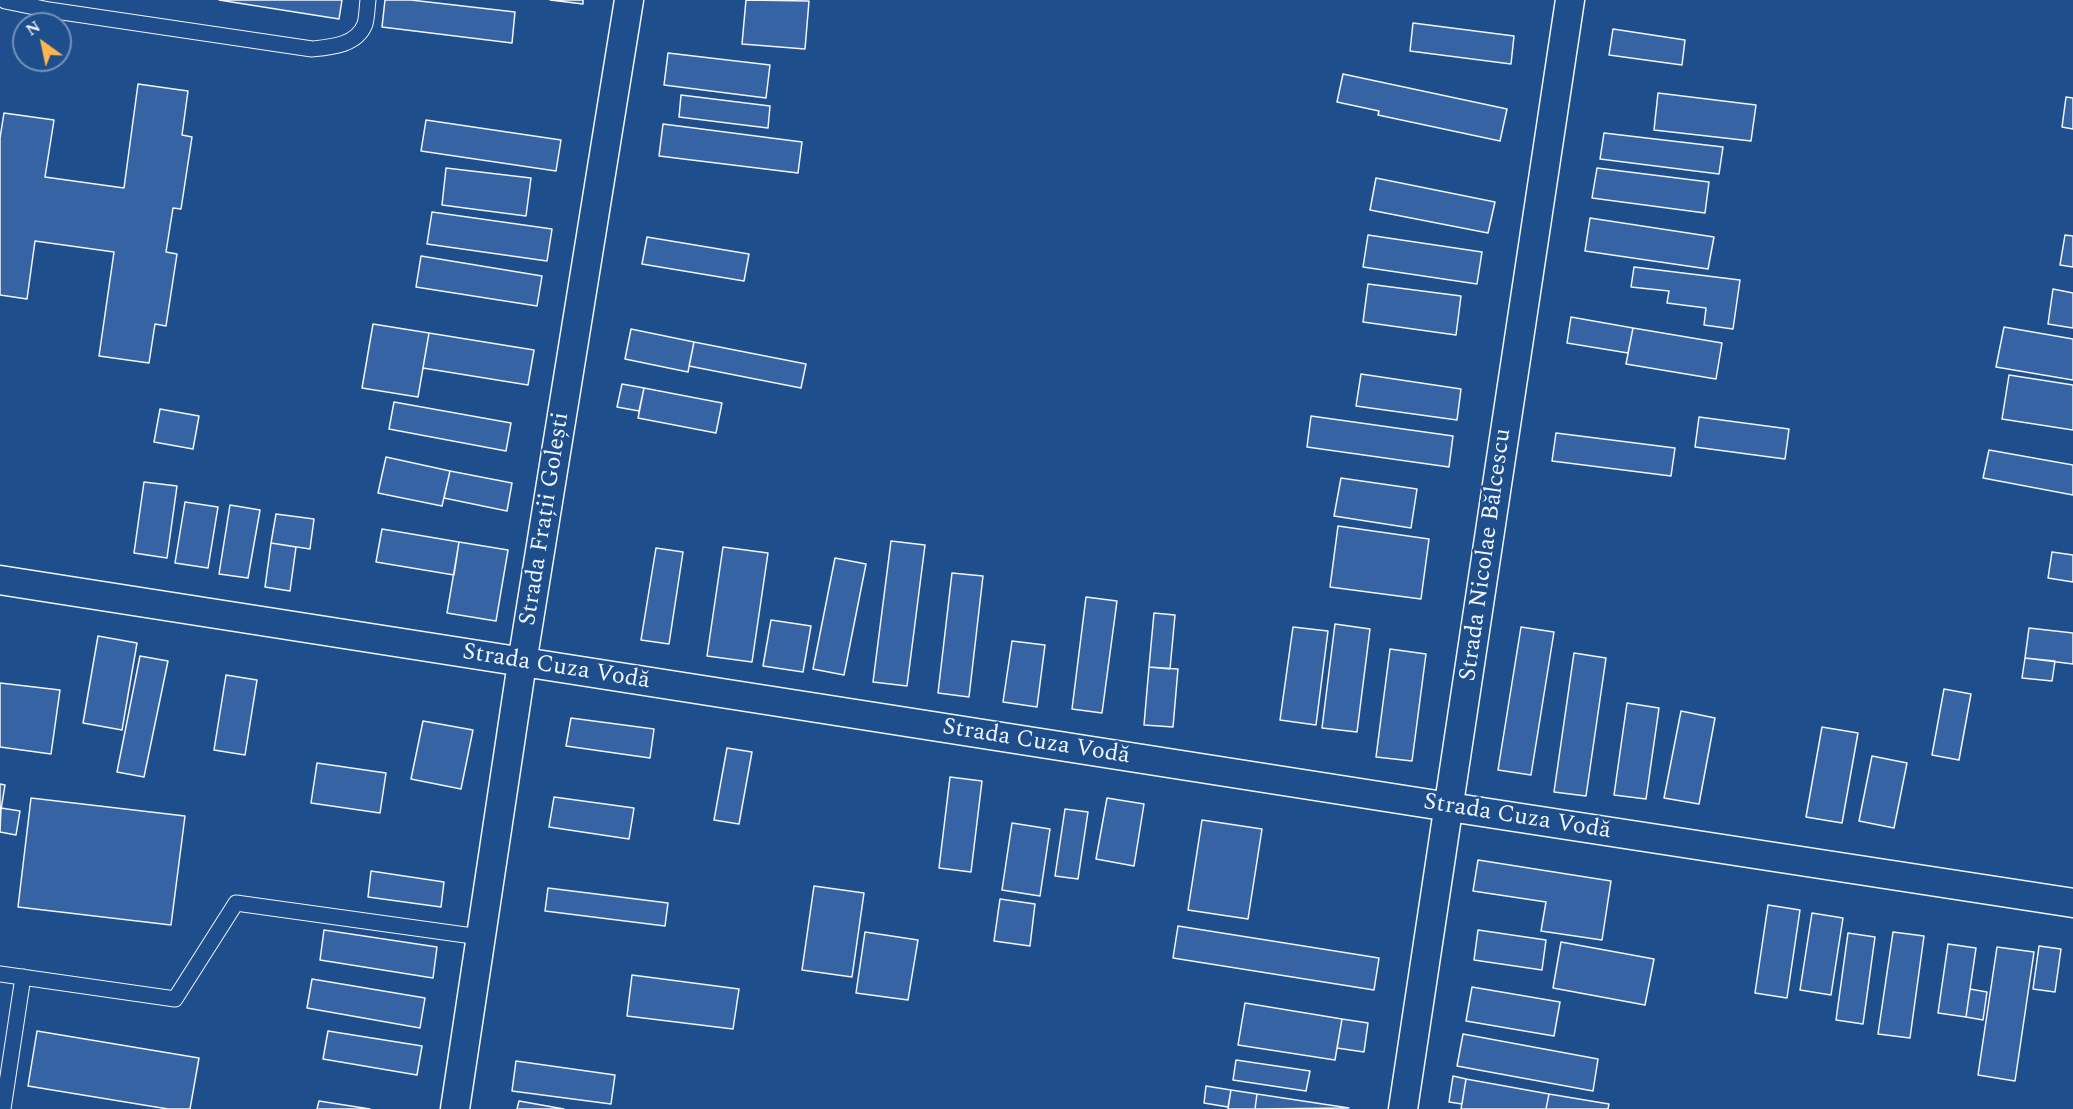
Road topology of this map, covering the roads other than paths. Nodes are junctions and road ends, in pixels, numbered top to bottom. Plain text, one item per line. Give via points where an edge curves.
1 (0, 0) edge
2 (5, 0) edge
3 (368, 0) edge
4 (629, 0) edge
5 (1570, 0) edge
6 (0, 580) edge
7 (522, 663) junction
8 (1450, 807) junction
9 (2073, 903) edge
10 (480, 937) junction
11 (0, 975) edge
12 (23, 977) junction
13 (3, 1109) edge
14 (454, 1109) edge
15 (1403, 1109) edge

1 - 2 lane
2 - 3 lane via 312,50 334,47 355,38 365,24
4 - 7 street, Strada Frații Golești
5 - 8 street, Strada Nicolae Bălcescu
6 - 7 street, Strada Cuza Vodă
7 - 8 street, Strada Cuza Vodă
7 - 10 street, Strada Frații Golești
8 - 9 street, Strada Cuza Vodă
8 - 15 street, Strada Nicolae Bălcescu
10 - 12 lane via 236,903 175,999
10 - 14 street, Strada Frații Golești
11 - 12 lane
12 - 13 lane

